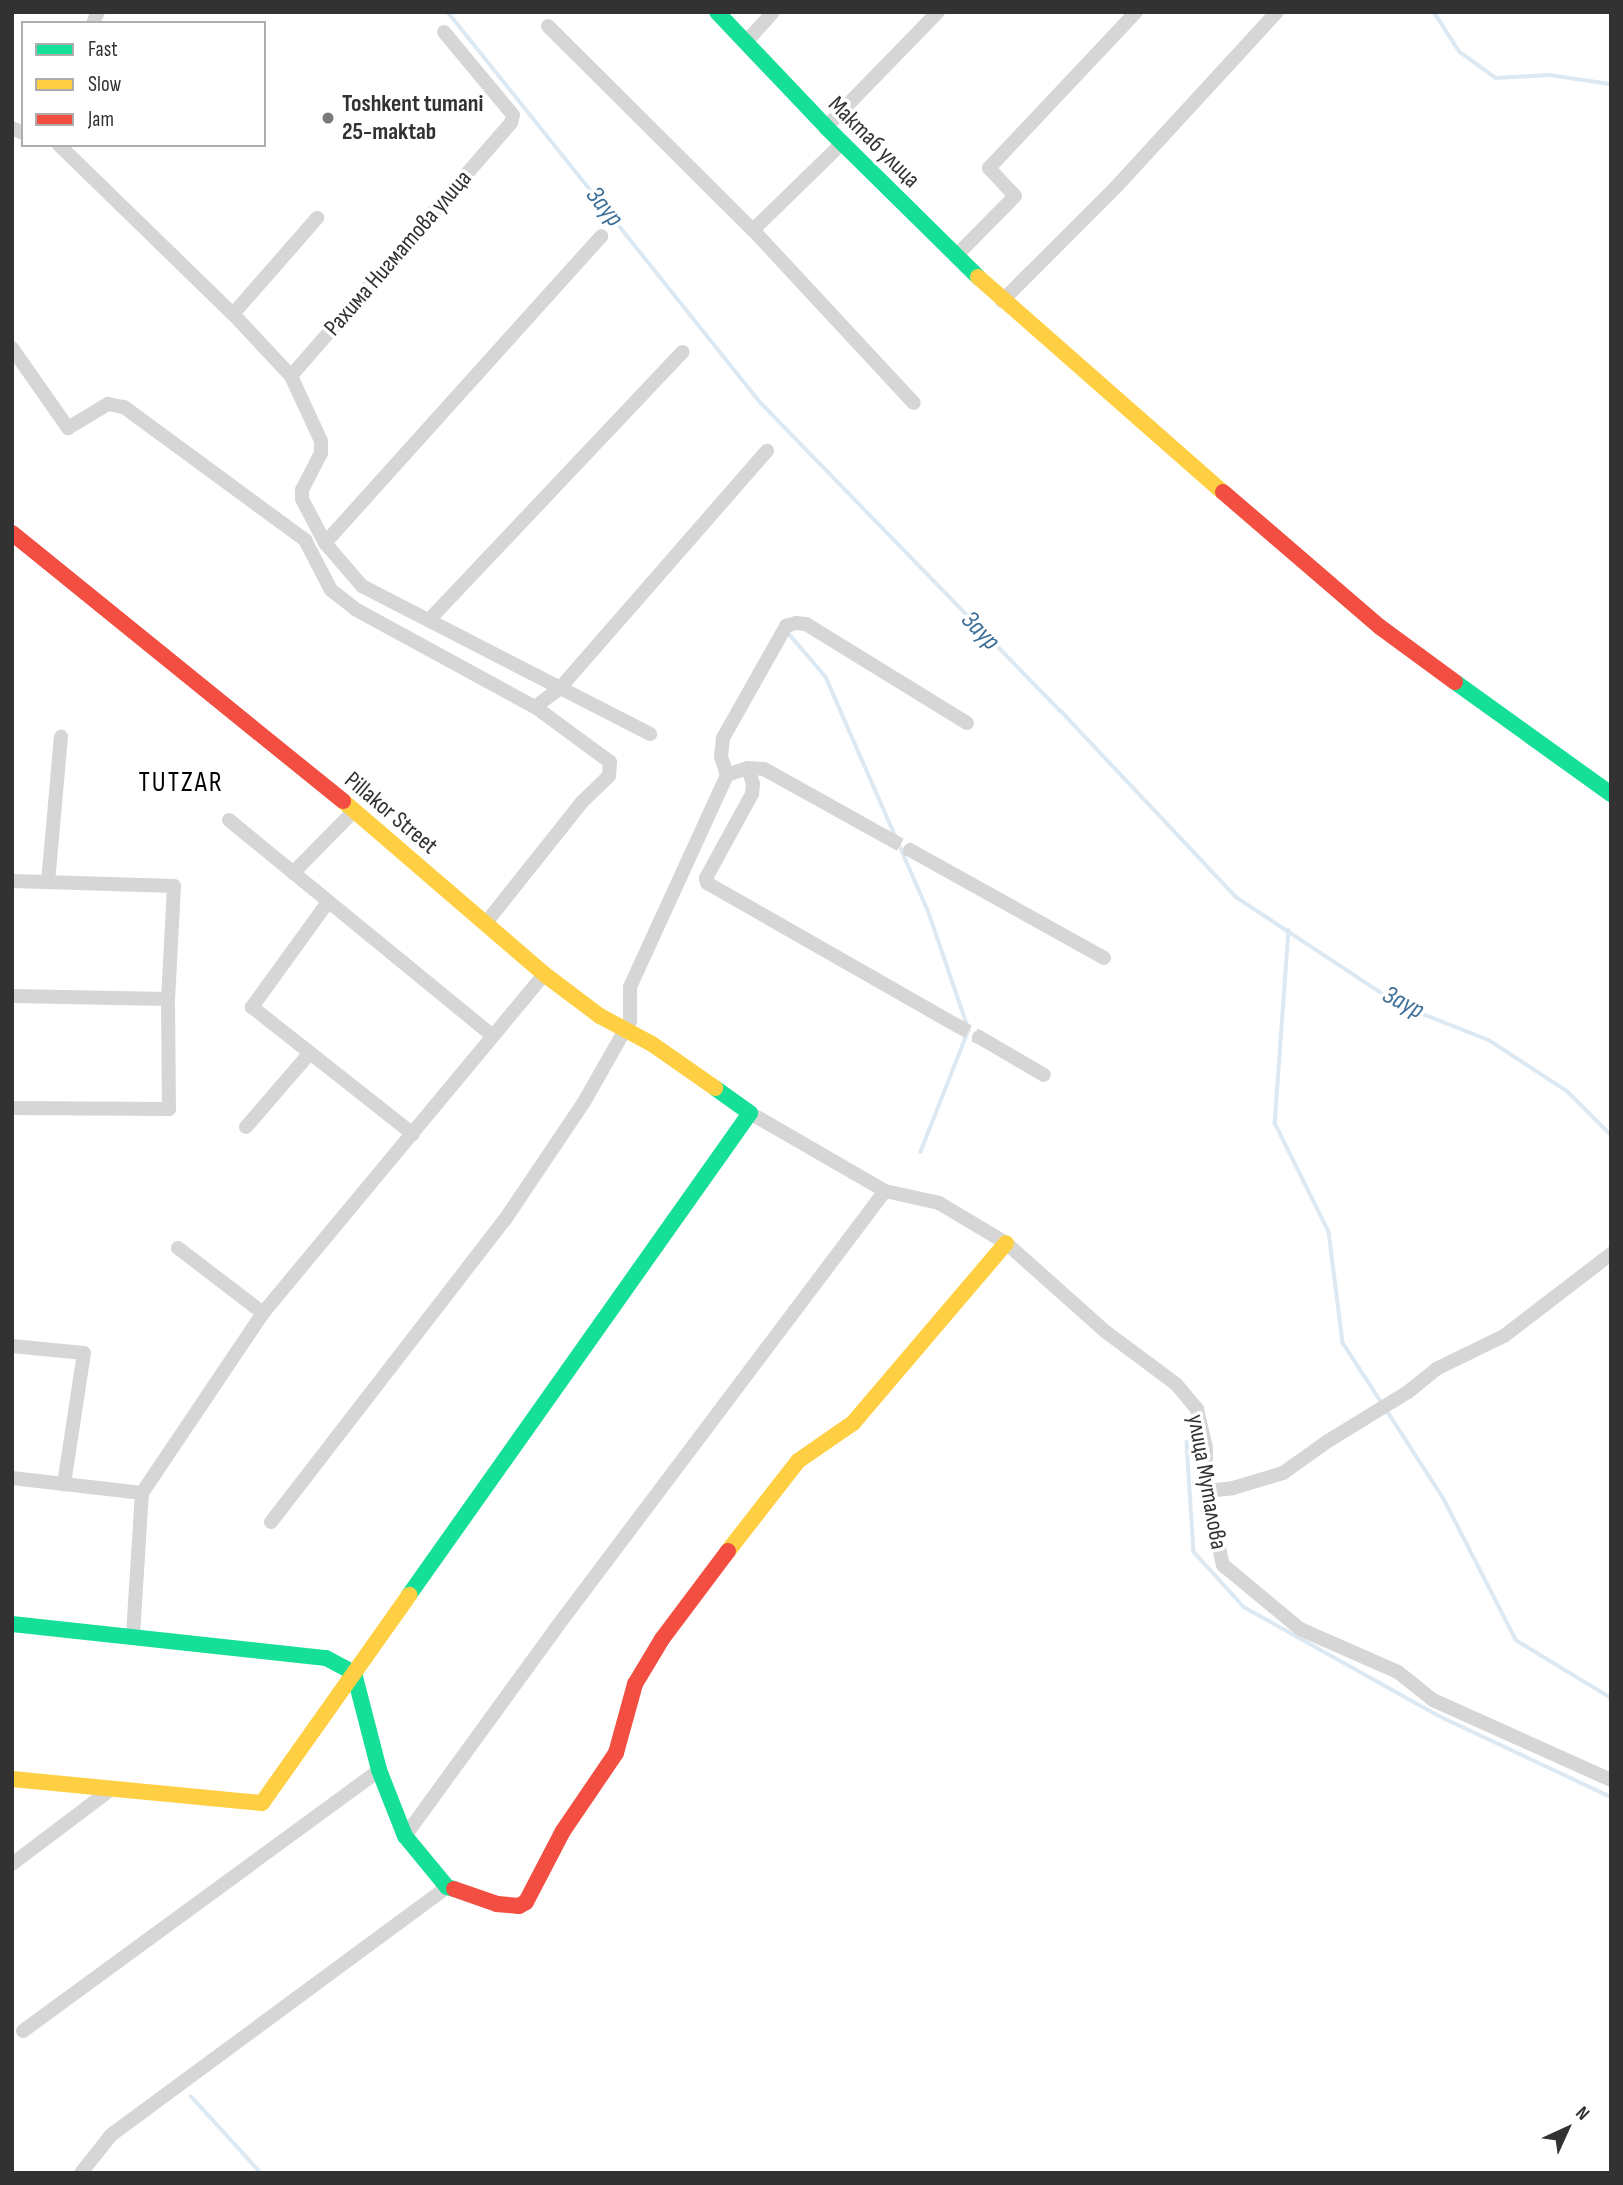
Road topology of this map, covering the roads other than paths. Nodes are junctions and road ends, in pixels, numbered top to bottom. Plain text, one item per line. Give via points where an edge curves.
1 (717, 12) edge
2 (773, 12) edge
3 (938, 12) edge
4 (1136, 12) edge
5 (1278, 12) edge
6 (548, 26) dead end
7 (444, 32) dead end
8 (747, 41) junction
9 (826, 127) junction
10 (842, 143) junction
11 (61, 147) edge
12 (317, 218) dead end
13 (753, 230) junction
14 (601, 236) dead end
15 (956, 256) junction
16 (1002, 301) junction
17 (233, 314) junction
18 (12, 348) edge
19 (682, 352) dead end
20 (291, 376) junction
21 (914, 403) dead end
22 (767, 452) dead end
23 (12, 533) edge
24 (325, 543) junction
25 (429, 620) junction
26 (560, 688) junction
27 (535, 707) junction
28 (967, 723) dead end
29 (650, 734) dead end
30 (61, 737) dead end
31 (748, 768) junction
32 (727, 775) junction
33 (1611, 794) edge
34 (354, 811) junction
35 (229, 820) dead end
36 (888, 838) tunnel mouth
37 (910, 850) tunnel mouth
38 (293, 873) junction
39 (12, 881) edge
40 (47, 882) junction
41 (328, 902) junction
42 (485, 923) junction
43 (1104, 958) dead end
44 (544, 974) junction
45 (12, 996) edge
46 (168, 999) junction
47 (956, 1025) tunnel mouth
48 (624, 1031) junction
49 (492, 1035) junction
50 (979, 1037) tunnel mouth
51 (309, 1054) junction
52 (1044, 1075) dead end
53 (12, 1108) edge
54 (750, 1113) junction
55 (246, 1127) dead end
56 (413, 1134) junction
57 (885, 1192) junction
58 (1006, 1244) junction
59 (178, 1248) dead end
60 (1611, 1254) edge
61 (263, 1314) junction
62 (12, 1346) edge
63 (12, 1478) edge
64 (64, 1483) junction
65 (1206, 1491) junction
66 (142, 1493) junction
67 (271, 1522) dead end
68 (12, 1624) edge
69 (133, 1635) junction
70 (354, 1673) junction
71 (379, 1770) junction
72 (12, 1779) edge
73 (1611, 1780) edge
74 (113, 1788) junction
75 (405, 1836) junction
76 (12, 1864) edge
77 (447, 1887) junction
78 (23, 2031) dead end
79 (82, 2173) edge

1 - 8 street, Мактаб улица
2 - 8 street
3 - 9 street
4 - 15 street via 989,168 1015,196
5 - 16 street via 1116,187
6 - 13 street
7 - 20 street, Рахима Нигматова улица via 513,115 511,123
8 - 9 street, Мактаб улица
9 - 10 street, Мактаб улица
10 - 13 street
10 - 15 street, Мактаб улица
11 - 17 street
12 - 17 street
13 - 21 street
14 - 24 street
15 - 16 street, Мактаб улица
16 - 33 street, Мактаб улица via 1380,627
17 - 20 street
18 - 27 street via 68,428 108,404 124,407 305,540 331,590 355,609
19 - 25 street
20 - 24 street via 321,441 321,453 301,494
22 - 26 street
23 - 34 street, Pillakor Street
24 - 25 street via 362,586
25 - 26 street
26 - 27 street
26 - 29 street
27 - 42 street via 610,762 609,776 582,802
28 - 32 street via 806,624 796,623 786,626 723,738 721,757
30 - 40 street
31 - 32 street
31 - 36 street via 764,769
31 - 47 street via 752,794 707,883
32 - 48 street via 630,987 630,1021
34 - 38 street
34 - 42 street, Pillakor Street
35 - 38 street
37 - 43 street
38 - 41 street
39 - 40 street
40 - 46 street via 174,886
41 - 49 street
41 - 51 street via 252,1007
42 - 44 street, Pillakor Street
44 - 48 street, Pillakor Street
44 - 49 street
45 - 46 street
46 - 53 street via 169,1109
48 - 54 street, Pillakor Street via 652,1044
48 - 67 street via 584,1102 504,1221
49 - 56 street
50 - 52 street
51 - 55 street
51 - 56 street
54 - 57 street, улица Муталова
54 - 70 street
56 - 61 street
57 - 58 street, улица Муталова via 939,1203
57 - 75 street
58 - 65 street, улица Муталова via 1107,1332 1176,1384 1197,1409 1206,1447
58 - 77 street via 853,1423 798,1461 662,1639 635,1684 616,1753 562,1831 526,1902 508,1907
59 - 61 street
60 - 65 street via 1504,1336 1436,1369 1283,1474
61 - 66 street
62 - 64 street via 85,1353
63 - 64 street
64 - 66 street
65 - 73 street, улица Муталова via 1223,1565 1300,1629 1398,1672 1433,1700
66 - 69 street
68 - 69 street
69 - 70 street via 326,1658
70 - 71 street
70 - 74 street via 262,1803
71 - 75 street
71 - 78 street
72 - 74 street
74 - 76 street
75 - 77 street
77 - 79 street via 111,2135

